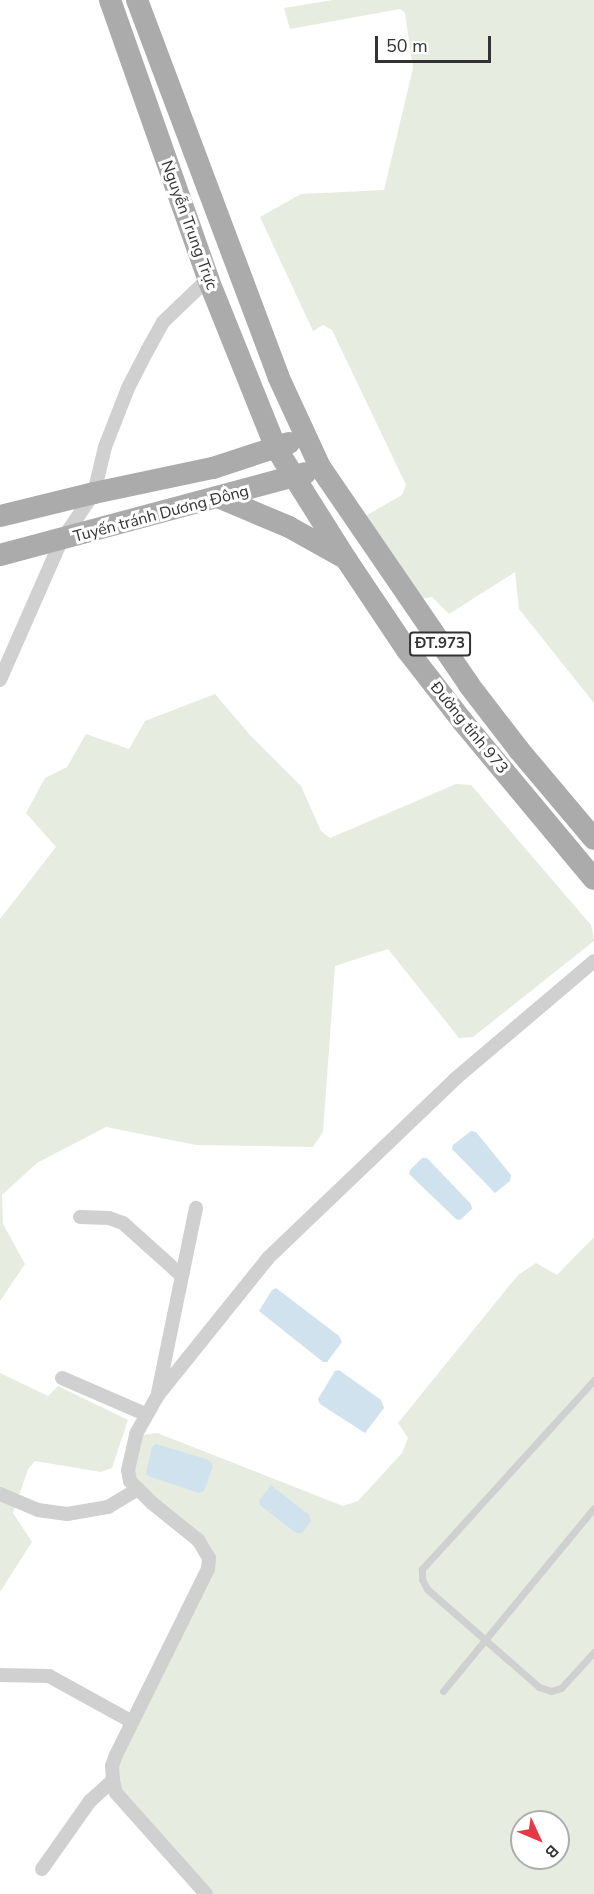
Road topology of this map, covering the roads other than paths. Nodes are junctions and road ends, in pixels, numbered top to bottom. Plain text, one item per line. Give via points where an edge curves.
1 (110, 0) edge
2 (137, 0) edge
3 (208, 279) junction
4 (304, 437) junction
5 (276, 448) junction
6 (320, 467) junction
7 (293, 478) junction
8 (94, 493) junction
9 (218, 497) junction
10 (0, 516) edge
11 (61, 541) junction
12 (0, 555) edge
13 (346, 559) junction
14 (0, 680) edge
15 (594, 838) edge
16 (590, 874) edge
17 (594, 961) edge
18 (196, 1208) dead end
19 (80, 1217) dead end
20 (182, 1276) junction
21 (62, 1377) dead end
22 (594, 1380) edge
23 (158, 1395) junction
24 (145, 1414) junction
25 (138, 1489) junction
26 (0, 1494) edge
27 (594, 1508) edge
28 (486, 1639) junction
29 (594, 1652) edge
30 (0, 1675) edge
31 (443, 1691) dead end
32 (131, 1721) junction
33 (113, 1780) junction
34 (42, 1869) dead end
35 (206, 1894) edge

1 - 3 main road, Nguyễn Trung Trực
2 - 4 main road, Nguyễn Trung Trực
3 - 5 main road, Nguyễn Trung Trực
3 - 8 street via 163,322 147,351 105,447
4 - 5 main road, Tuyến tránh Dương Đông
4 - 6 main road, Đường tỉnh 973 / ĐT.973
5 - 7 main road, Đường tỉnh 973 / ĐT.973
5 - 8 main road, Tuyến tránh Dương Đông via 213,468
6 - 7 main road, Tuyến tránh Dương Đông
6 - 15 main road, Đường tỉnh 973 / ĐT.973 via 469,685
7 - 9 main road, Tuyến tránh Dương Đông
7 - 13 main road, Đường tỉnh 973 / ĐT.973
8 - 10 main road, Tuyến tránh Dương Đông
8 - 11 street
9 - 11 main road, Tuyến tránh Dương Đông
9 - 13 main road, ĐT.973 via 289,527
11 - 12 main road, Tuyến tránh Dương Đông
11 - 14 street
13 - 16 main road, Đường tỉnh 973 / ĐT.973 via 407,650
17 - 23 street via 455,1079 314,1212 268,1258
18 - 20 street
19 - 20 street via 109,1218 123,1223
20 - 23 street
21 - 24 street
22 - 28 lane via 422,1569 427,1589
23 - 24 street
24 - 25 street via 128,1470 130,1481
25 - 26 street via 108,1508 68,1514 38,1510
25 - 32 street via 198,1540 209,1558 208,1569
27 - 28 lane
28 - 29 lane via 539,1687 551,1691 561,1688
28 - 31 lane
30 - 32 street via 49,1676
32 - 33 street via 116,1755
33 - 34 street via 90,1801
33 - 35 street via 116,1793

